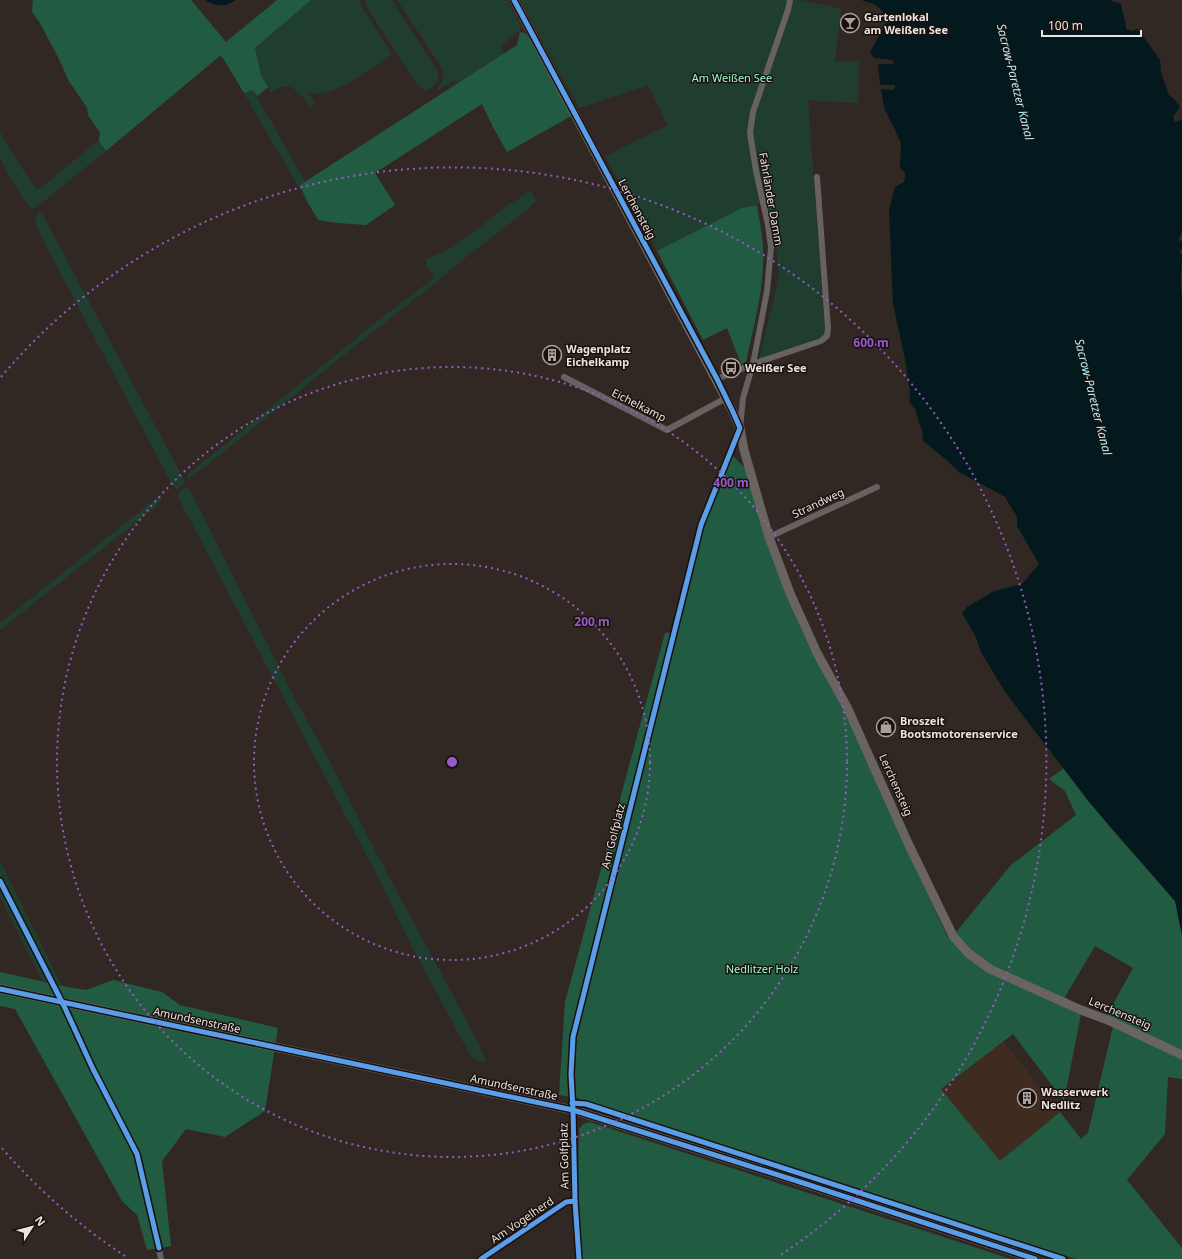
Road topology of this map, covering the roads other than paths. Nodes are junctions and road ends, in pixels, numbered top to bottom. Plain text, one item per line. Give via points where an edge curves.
1 (514, 0) edge
2 (790, 0) edge
3 (817, 177) dead end
4 (752, 364) junction
5 (564, 377) dead end
6 (717, 379) junction
7 (726, 398) junction
8 (740, 428) junction
9 (877, 488) dead end
10 (769, 537) junction
11 (0, 989) edge
12 (1182, 1055) edge
13 (573, 1110) junction
14 (575, 1201) junction
15 (159, 1248) dead end
16 (161, 1259) edge
17 (481, 1259) edge
18 (579, 1259) edge
19 (1035, 1259) edge

1 - 6 street, Lerchensteig
2 - 4 street, Fahrländer Damm via 753,112 750,133 771,247 767,291
3 - 4 street via 827,336
4 - 6 street
4 - 8 street, Fahrländer Damm via 743,398
5 - 7 street, Eichelkamp via 667,430
6 - 7 street, Lerchensteig
7 - 8 street, Lerchensteig
8 - 10 street, Lerchensteig
8 - 13 street, Am Golfplatz via 701,524 573,1037
9 - 10 street, Strandweg
10 - 12 street, Lerchensteig via 790,593 817,652 847,707 953,936 968,953 990,969
11 - 13 street, Amundsenstraße
13 - 14 street, Am Golfplatz
13 - 19 street, Amundsenstraße
14 - 17 street, Am Vogelherd via 566,1202
14 - 18 street, Am Golfplatz
15 - 16 street

